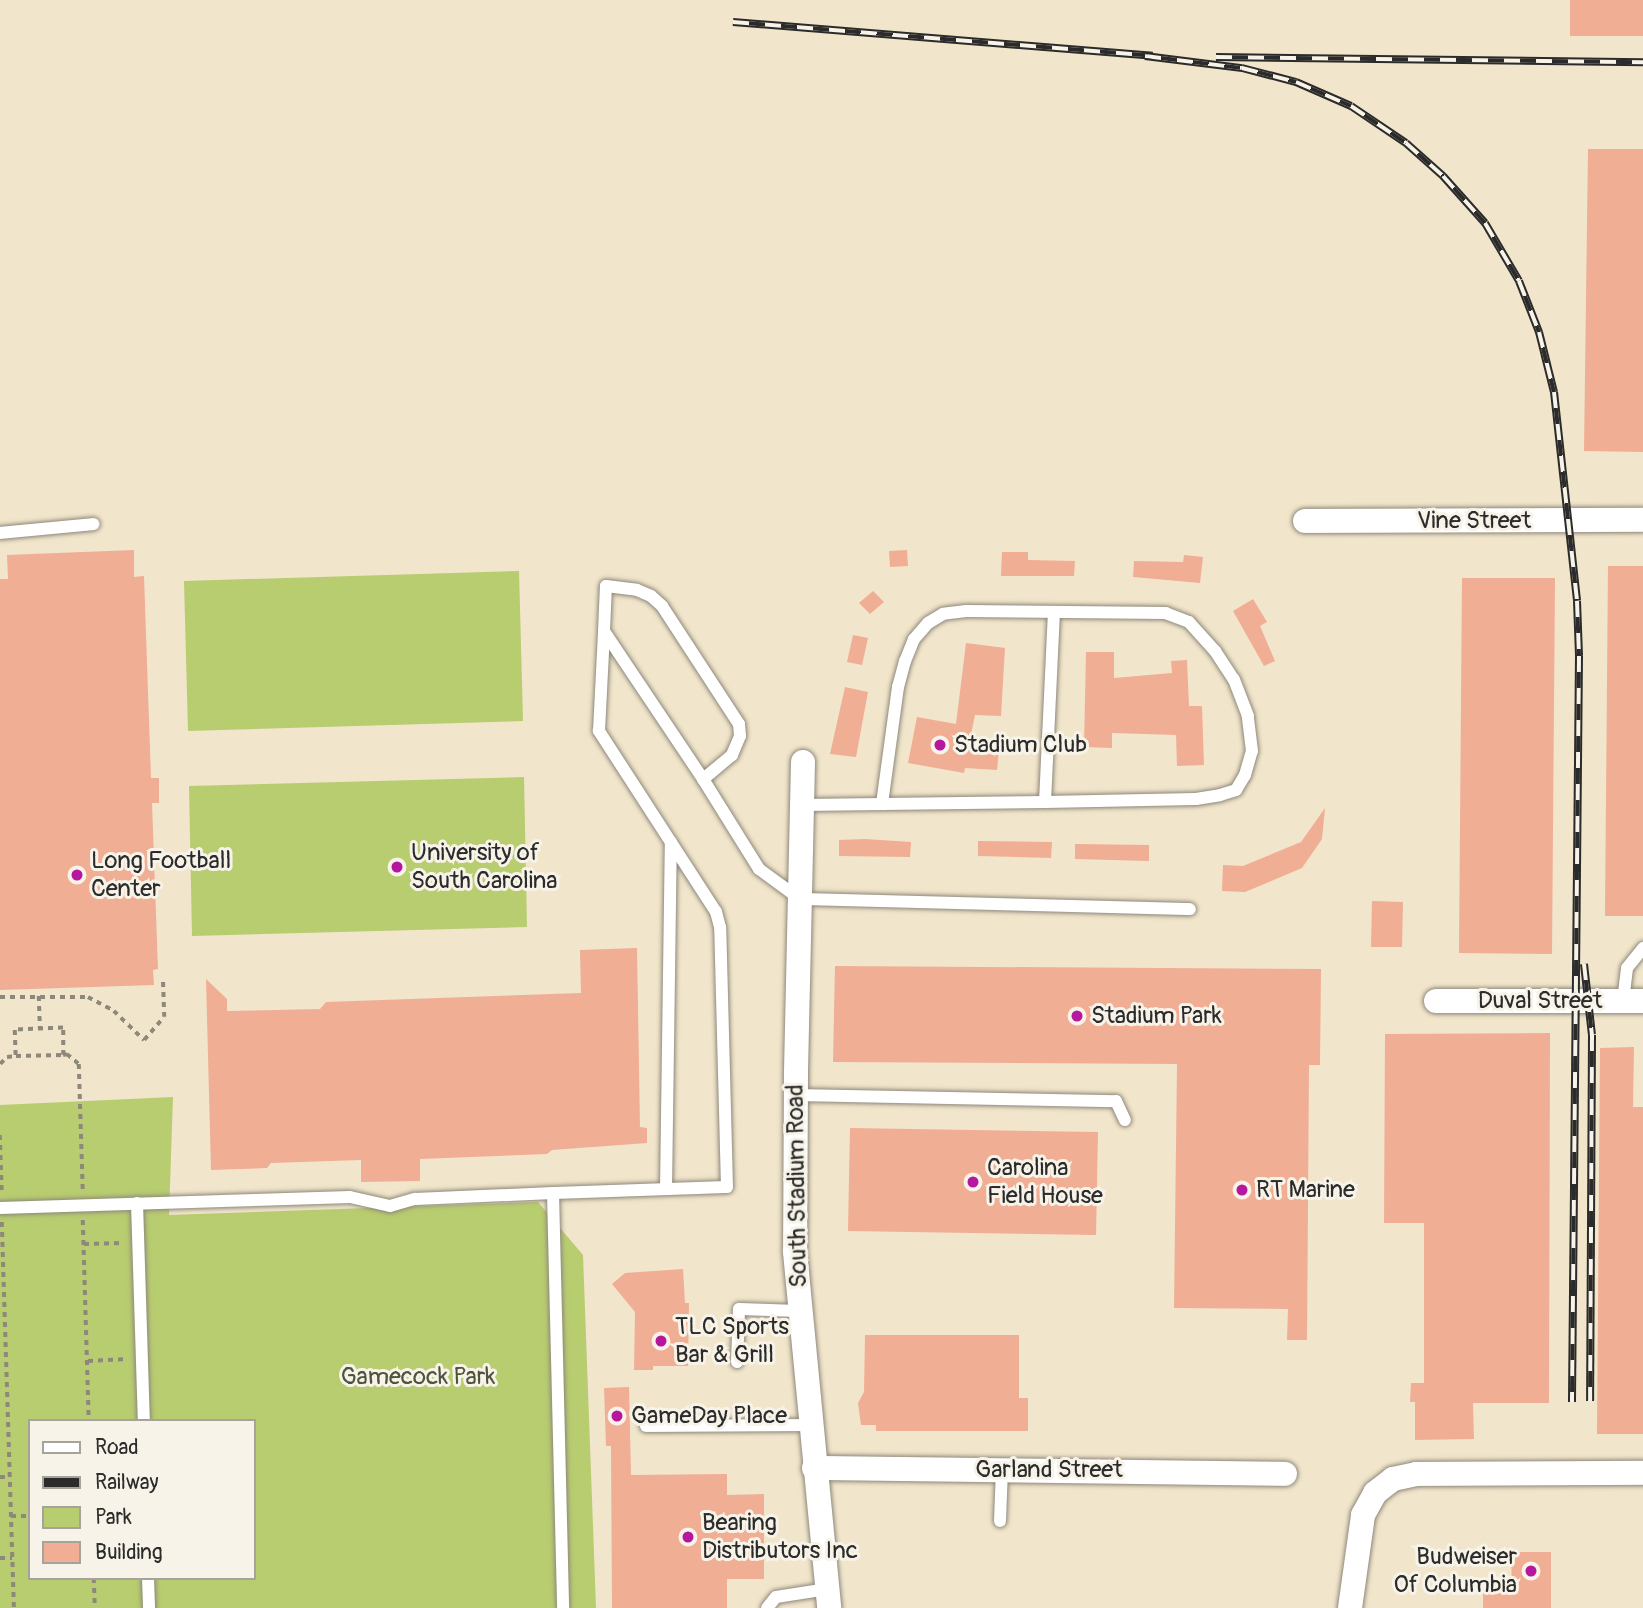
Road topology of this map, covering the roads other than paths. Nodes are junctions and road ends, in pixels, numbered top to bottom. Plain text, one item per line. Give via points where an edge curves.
1 (1643, 520) edge
2 (1305, 521) dead end
3 (94, 524) dead end
4 (0, 533) edge
5 (1054, 612) junction
6 (604, 631) junction
7 (803, 762) dead end
8 (703, 779) junction
9 (1045, 802) junction
10 (882, 804) junction
11 (802, 805) junction
12 (671, 842) junction
13 (800, 899) junction
14 (1190, 909) dead end
15 (1643, 948) edge
16 (1436, 1000) dead end
17 (1633, 1001) edge
18 (795, 1095) junction
19 (1125, 1120) dead end
20 (666, 1189) junction
21 (553, 1193) junction
22 (137, 1203) junction
23 (1, 1208) edge
24 (800, 1311) junction
25 (737, 1362) dead end
26 (144, 1419) edge
27 (810, 1425) junction
28 (646, 1426) dead end
29 (814, 1468) junction
30 (1002, 1470) junction
31 (1643, 1473) edge
32 (1285, 1474) dead end
33 (1000, 1521) dead end
34 (148, 1580) edge
35 (828, 1599) edge
36 (149, 1608) edge
37 (562, 1608) edge
38 (767, 1608) edge
39 (1350, 1608) edge

1 - 2 street, Vine Street
3 - 4 lane
5 - 9 lane
5 - 9 lane via 1166,613 1189,622 1234,680 1248,716 1252,751 1236,790 1220,795
5 - 10 lane via 966,611 943,614 928,623 914,639 898,687
6 - 8 lane
6 - 8 lane via 606,586 636,590 662,606 739,724 740,736 732,755
6 - 12 lane via 599,731
7 - 11 street, South Stadium Road
8 - 13 lane via 759,869
9 - 10 lane
10 - 11 lane
11 - 13 street, South Stadium Road
12 - 20 lane
12 - 20 lane via 716,912 720,927 727,1187
13 - 14 lane
13 - 18 street, South Stadium Road
15 - 17 lane via 1627,968
16 - 17 street, Duval Street
18 - 19 lane via 1116,1101
18 - 24 street, South Stadium Road via 795,1252
20 - 21 lane
21 - 22 lane via 415,1199 390,1206 350,1197
21 - 37 lane
22 - 23 lane
22 - 26 lane
24 - 25 lane via 739,1309
24 - 27 street, South Stadium Road
27 - 28 lane
27 - 29 street, South Stadium Road
29 - 30 street, Garland Street
29 - 35 street, South Stadium Road
30 - 32 street, Garland Street
30 - 33 lane
31 - 39 street via 1416,1474 1393,1479 1375,1493 1363,1516
34 - 36 lane
35 - 38 lane via 776,1597

